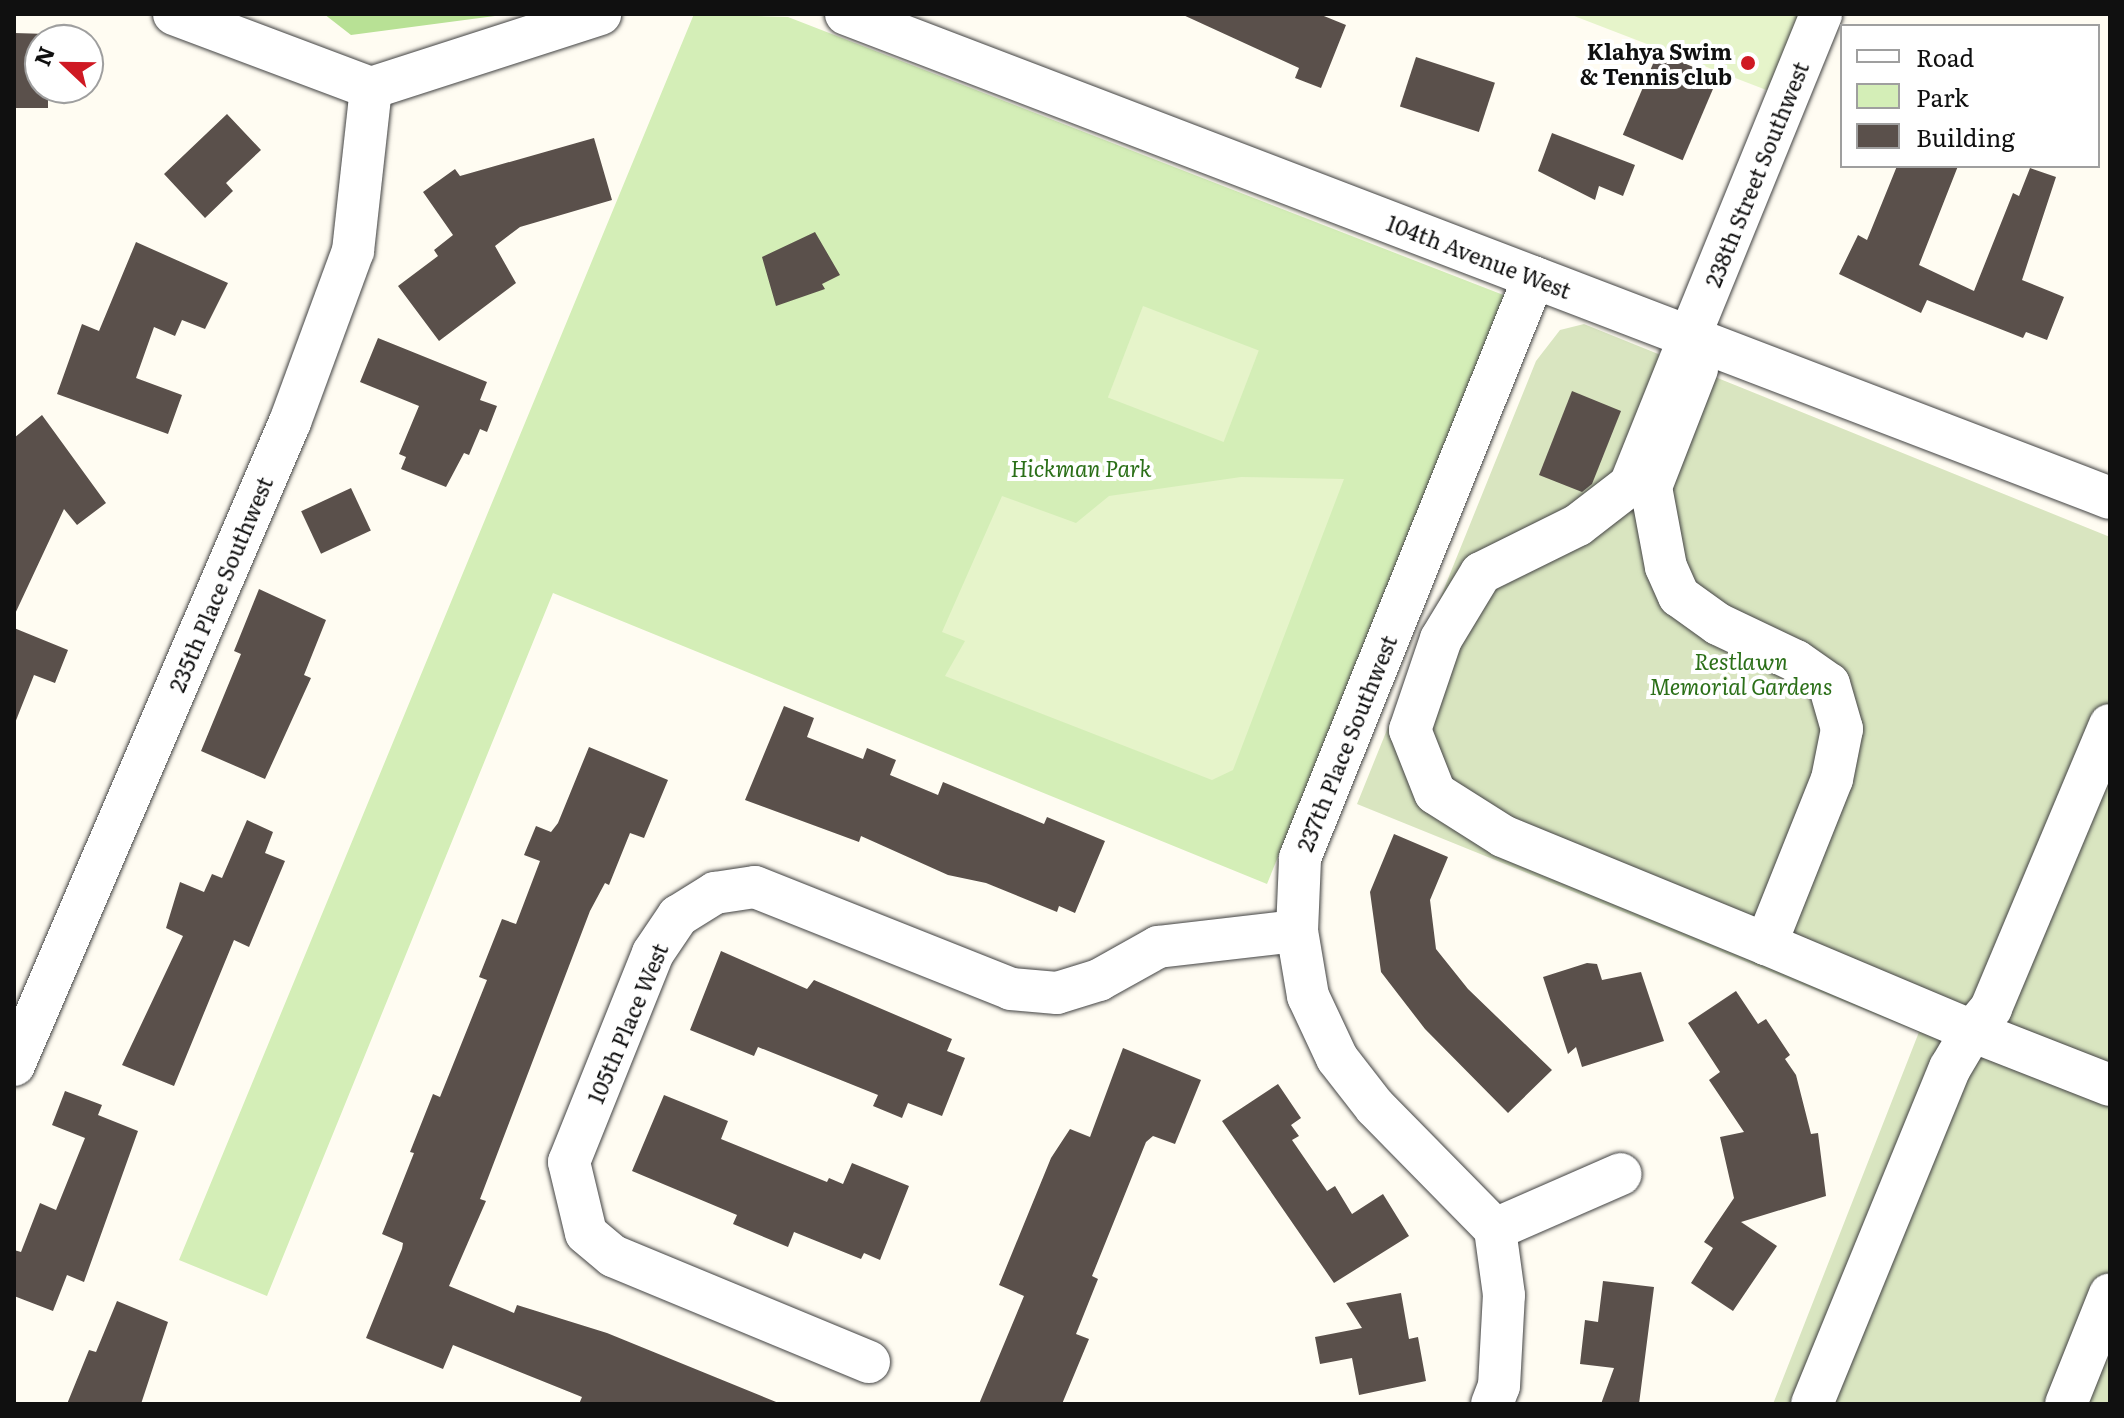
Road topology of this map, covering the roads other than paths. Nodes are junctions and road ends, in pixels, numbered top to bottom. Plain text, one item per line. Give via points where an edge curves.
1 (174, 14) edge
2 (600, 14) edge
3 (846, 14) edge
4 (1821, 14) edge
5 (371, 88) junction
6 (1534, 277) junction
7 (1691, 333) junction
8 (2110, 498) edge
9 (2110, 725) edge
10 (1297, 931) junction
11 (1766, 944) junction
12 (1972, 1031) junction
13 (14, 1065) edge
14 (2110, 1085) edge
15 (1621, 1174) dead end
16 (1495, 1229) junction
17 (2110, 1294) edge
18 (869, 1362) dead end
19 (1492, 1404) edge
20 (1812, 1404) edge
21 (2066, 1404) edge

1 - 5 street
2 - 5 street
3 - 6 street, 104th Avenue West
4 - 7 street, 238th Street Southwest
5 - 13 street, 235th Place Southwest via 353,251 290,422
6 - 7 street, 104th Avenue West
6 - 10 street, 237th Place Southwest via 1300,858
7 - 8 street, 104th Avenue West
7 - 11 street via 1697,369 1651,487 1666,567 1679,596 1718,624 1796,661 1829,684 1842,729 1832,779
7 - 11 street, 238th Street Southwest via 1630,485 1578,525 1481,573 1441,639 1410,730 1435,793 1503,836
9 - 12 street via 1991,1008
10 - 16 street, 237th Place Southwest via 1308,996 1337,1058 1375,1107
10 - 18 street, 105th Place West via 1158,947 1099,980 1057,993 1011,989 985,980 755,887 715,893 678,916 653,953 569,1162 586,1233 613,1256
11 - 12 street, 238th Street Southwest
12 - 14 street, 238th Street Southwest
12 - 20 street via 1950,1068
15 - 16 street
16 - 19 street via 1504,1295 1499,1386
17 - 21 street

